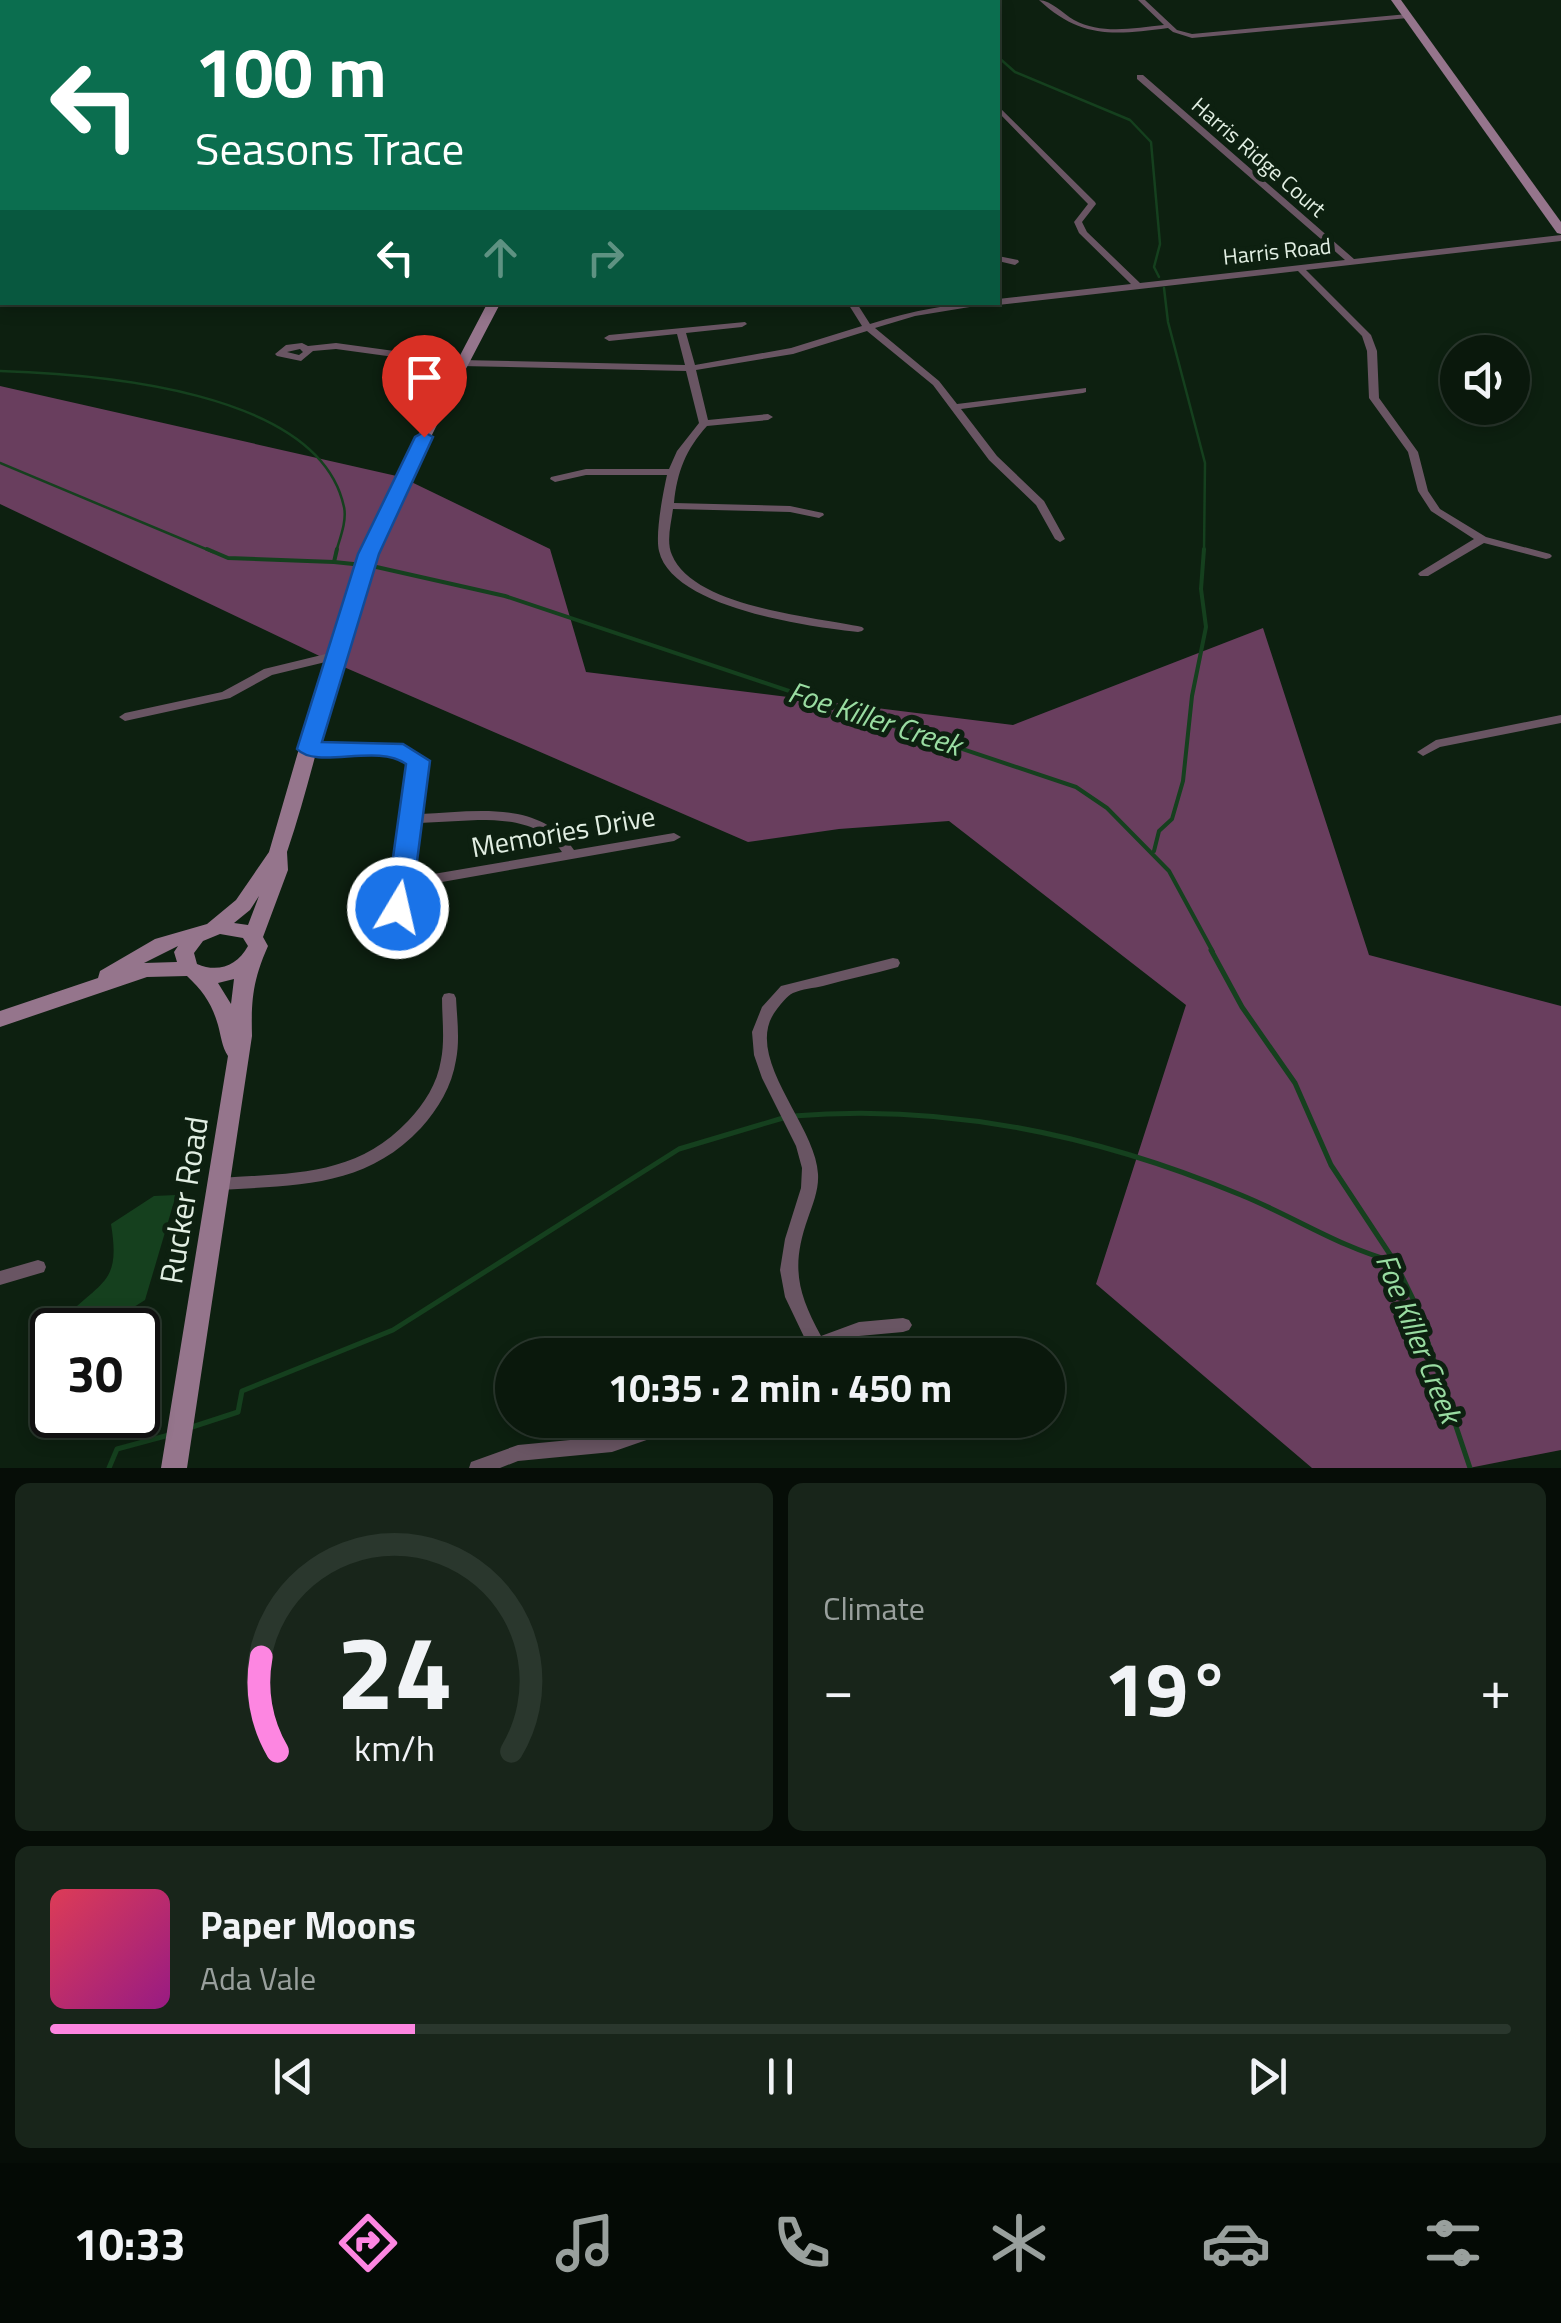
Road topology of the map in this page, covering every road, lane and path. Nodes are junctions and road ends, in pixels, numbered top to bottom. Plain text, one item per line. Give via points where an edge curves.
1 (1042, 0) edge
2 (1141, 0) edge
3 (1396, 0) edge
4 (1408, 16) junction
5 (1169, 26) junction
6 (1140, 77) dead end
7 (1000, 110) edge
8 (1561, 230) edge
9 (1561, 238) edge
10 (1000, 259) edge
11 (1016, 262) dead end
12 (1354, 263) junction
13 (1300, 269) junction
14 (1138, 286) junction
15 (1000, 301) edge
16 (493, 305) edge
17 (853, 305) edge
18 (977, 305) edge
19 (742, 324) dead end
20 (866, 325) junction
21 (682, 332) junction
22 (609, 338) dead end
23 (308, 349) dead end
24 (460, 363) junction
25 (693, 368) junction
26 (1083, 390) dead end
27 (955, 407) junction
28 (768, 417) dead end
29 (704, 423) junction
30 (670, 472) junction
31 (554, 479) dead end
32 (668, 506) junction
33 (819, 515) dead end
34 (1060, 539) dead end
35 (1482, 539) junction
36 (1546, 556) dead end
37 (1424, 574) dead end
38 (858, 628) dead end
39 (334, 656) junction
40 (125, 717) dead end
41 (1561, 720) edge
42 (308, 749) junction
43 (1423, 752) dead end
44 (412, 819) junction
45 (674, 837) dead end
46 (278, 852) junction
47 (571, 855) junction
48 (402, 884) junction
49 (208, 930) junction
50 (394, 932) dead end
51 (254, 936) junction
52 (893, 963) dead end
53 (248, 964) junction
54 (192, 971) junction
55 (91, 988) junction
56 (449, 998) dead end
57 (0, 1019) edge
58 (236, 1060) junction
59 (220, 1184) junction
60 (38, 1267) dead end
61 (0, 1278) edge
62 (902, 1324) dead end
63 (814, 1338) edge
64 (829, 1338) edge
65 (629, 1438) edge
66 (174, 1468) edge
67 (478, 1468) edge

1 - 5 street via 1090,32
2 - 5 street
3 - 4 main road
4 - 5 street via 1192,36
4 - 8 main road
6 - 12 street, Harris Ridge Court
7 - 14 street via 1092,204 1078,222 1083,233
9 - 12 street, Harris Road
10 - 11 street
12 - 13 street, Harris Road
13 - 14 street, Harris Road
13 - 35 street via 1366,335 1374,398 1414,452 1428,501 1449,522
14 - 15 street, Harris Road
16 - 24 main road
17 - 20 street
18 - 20 street, Harris Road
19 - 21 street
20 - 25 street, Harris Road via 793,351
20 - 27 street via 916,362
21 - 22 street
21 - 25 street
23 - 24 street, Harris Road via 336,346
24 - 25 street, Harris Road
24 - 39 main road via 368,554
25 - 29 street
26 - 27 street
27 - 34 street via 993,458 1040,504
28 - 29 street
29 - 30 street
30 - 31 street via 586,472
30 - 32 street
32 - 33 street
32 - 38 street via 664,548 677,575 770,614
35 - 36 street
35 - 37 street
39 - 40 street via 268,672 226,696
39 - 42 main road
41 - 43 street
42 - 44 street via 403,751 418,761
42 - 46 main road
44 - 47 street via 538,822 563,837
44 - 48 street
45 - 47 street, Memories Drive
46 - 49 main road via 243,906
46 - 51 main road
47 - 48 street, Memories Drive
48 - 50 street
49 - 51 main road via 241,927
49 - 54 main road via 184,952
49 - 55 main road via 162,944
51 - 53 main road via 258,946
52 - 63 street via 786,990 760,1025 764,1064 811,1170 787,1278
53 - 54 main road via 217,976
53 - 58 main road, Rucker Road
54 - 55 main road via 146,970
54 - 58 main road, Rucker Road via 212,986 226,1012
55 - 57 main road
56 - 59 street via 449,1061 438,1093 382,1151 337,1172
58 - 59 main road, Rucker Road
59 - 66 main road, Rucker Road
60 - 61 street
62 - 64 street
65 - 67 street via 518,1453

